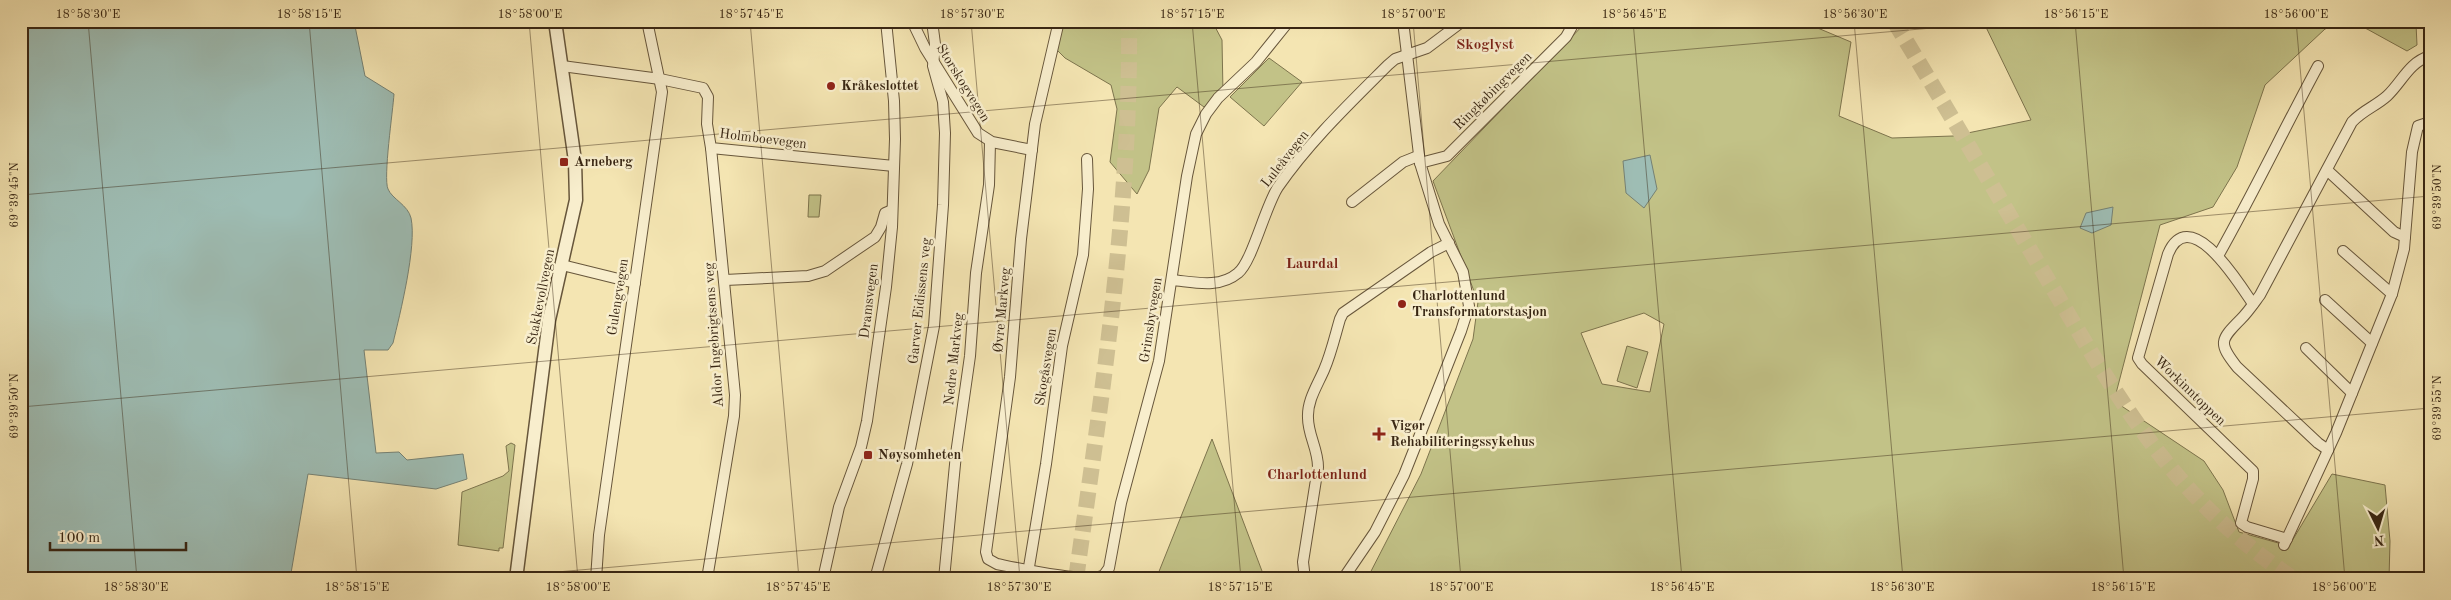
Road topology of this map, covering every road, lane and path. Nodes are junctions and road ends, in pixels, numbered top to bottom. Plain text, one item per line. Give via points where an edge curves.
1 (555, 21) edge
2 (647, 21) edge
3 (886, 21) edge
4 (912, 21) edge
5 (932, 21) edge
6 (1059, 21) edge
7 (1289, 21) edge
8 (1403, 21) edge
9 (1463, 21) edge
10 (1575, 21) edge
11 (1408, 55) junction
12 (2430, 56) edge
13 (933, 60) junction
14 (562, 66) junction
15 (2318, 66) dead end
16 (660, 79) junction
17 (2430, 122) edge
18 (990, 142) junction
19 (711, 148) junction
20 (1032, 150) junction
21 (1087, 159) dead end
22 (1419, 159) junction
23 (894, 166) junction
24 (2327, 170) junction
25 (1352, 202) dead end
26 (892, 210) junction
27 (2406, 237) junction
28 (1449, 243) junction
29 (2343, 251) dead end
30 (2218, 256) junction
31 (562, 265) junction
32 (725, 280) junction
33 (1172, 280) junction
34 (635, 282) junction
35 (2392, 294) junction
36 (2325, 300) dead end
37 (2253, 304) junction
38 (2372, 343) junction
39 (2306, 348) dead end
40 (2352, 393) junction
41 (2328, 450) junction
42 (1028, 574) edge
43 (516, 579) edge
44 (596, 579) edge
45 (707, 579) edge
46 (824, 579) edge
47 (875, 579) edge
48 (944, 579) edge
49 (1305, 579) edge
50 (1343, 579) edge

1 - 14 street, Stakkevollvegen
2 - 16 street, Gulengvegen
3 - 23 street, Dramsvegen via 894,100
4 - 13 street, Storskogvegen
5 - 13 street, Garver Eidissens veg
6 - 20 street, Øvre Markveg via 1037,112
7 - 33 street, Grimsbyvegen via 1256,62 1218,98 1200,125 1187,176
8 - 11 street
9 - 11 street, Luleåvegen via 1427,48
10 - 22 street, Ringkøbingvegen via 1566,37 1447,156
11 - 22 street
11 - 33 street, Luleåvegen via 1388,65 1290,171 1273,195 1240,271 1227,279 1205,284
12 - 24 street via 2411,67 2386,97 2358,116
13 - 18 street, Storskogvegen via 968,120
13 - 47 street, Garver Eidissens veg via 943,102 945,133 934,326 909,455
14 - 16 street, Holmboevegen
14 - 31 street, Stakkevollvegen via 576,174 574,209
15 - 30 street
16 - 19 street, Holmboevegen via 706,90
16 - 34 street, Gulengvegen via 662,92
17 - 27 street via 2418,126 2413,146
18 - 20 street, Storskogvegen
18 - 48 street, Nedre Markveg via 989,185 976,273 970,356 956,454
19 - 23 street, Holmboevegen
19 - 32 street, Aldor Ingebrigtsens veg
20 - 42 street, Øvre Markveg via 1010,377 986,552 992,562
21 - 42 street, Skogåsvegen via 1083,255 1061,354
22 - 25 street, Ringkøbingvegen via 1403,162
22 - 28 street via 1430,201
23 - 26 street, Dramsvegen
24 - 27 street via 2394,232
24 - 37 street
26 - 32 street via 885,213 875,237 825,271 808,276
26 - 46 street, Dramsvegen via 886,287 868,414 861,447 841,500
27 - 35 street
28 - 49 street via 1343,313 1308,415 1318,453 1318,475 1302,567
28 - 50 street via 1470,298 1467,316 1401,482 1375,532
29 - 35 street
30 - 37 street, Workinntoppen
30 - 41 street, Workinntoppen via 2196,238 2178,240 2172,246 2138,358 2253,471 2241,523 2247,527 2285,542
31 - 34 street
31 - 43 street, Stakkevollvegen via 547,336
32 - 45 street, Aldor Ingebrigtsens veg via 735,405
33 - 42 street, Grimsbyvegen via 1159,361 1121,503 1108,571 1100,578
34 - 44 street, Gulengvegen via 598,535
35 - 38 street
36 - 38 street
37 - 41 street via 2226,333 2226,354
38 - 40 street
39 - 40 street
40 - 41 street

